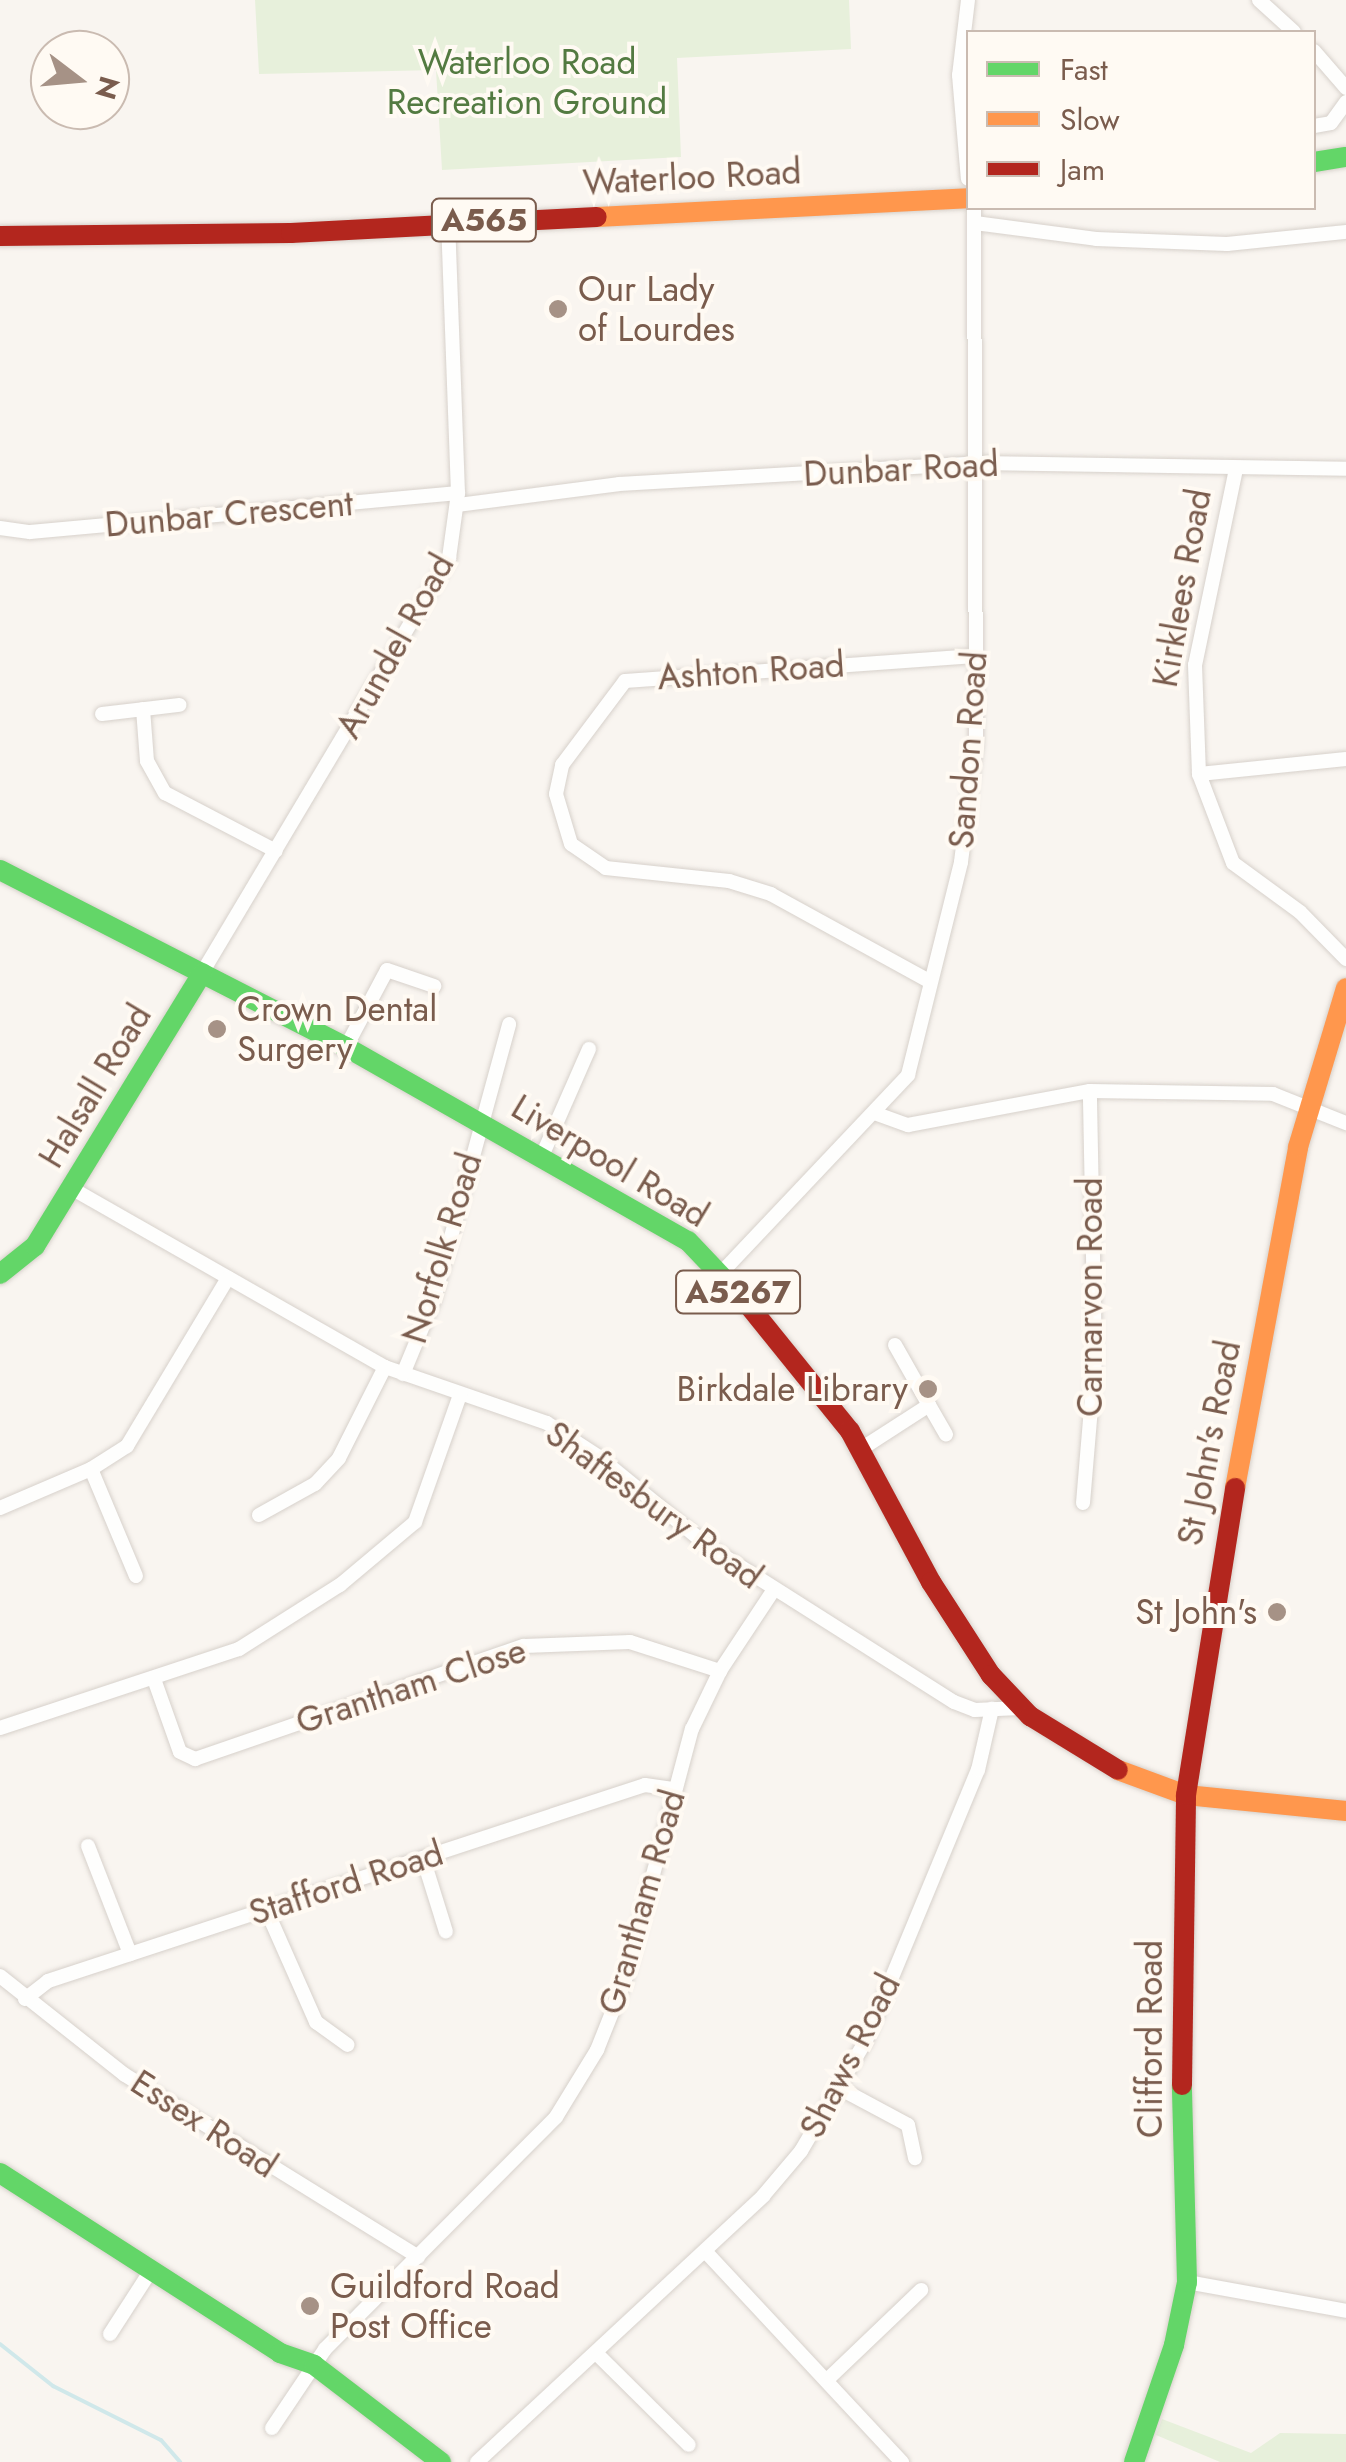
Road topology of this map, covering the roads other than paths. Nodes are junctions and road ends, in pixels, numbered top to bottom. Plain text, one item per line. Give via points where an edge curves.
1 (968, 0) edge
2 (1259, 0) edge
3 (1292, 30) edge
4 (1316, 53) edge
5 (1346, 88) edge
6 (1346, 102) edge
7 (1316, 126) edge
8 (966, 151) edge
9 (1346, 158) edge
10 (1316, 162) edge
11 (966, 198) edge
12 (975, 215) edge
13 (448, 221) junction
14 (1346, 232) edge
15 (0, 236) edge
16 (978, 463) junction
17 (1236, 469) junction
18 (1346, 469) edge
19 (458, 499) junction
20 (0, 528) edge
21 (975, 656) junction
22 (179, 704) dead end
23 (143, 709) junction
24 (102, 714) dead end
25 (1346, 759) edge
26 (1198, 774) junction
27 (276, 850) junction
28 (1, 873) edge
29 (1346, 959) edge
30 (202, 973) junction
31 (930, 982) junction
32 (434, 986) dead end
33 (1346, 988) edge
34 (509, 1024) dead end
35 (346, 1047) junction
36 (590, 1049) dead end
37 (1090, 1091) junction
38 (1311, 1106) junction
39 (877, 1114) junction
40 (479, 1121) junction
41 (1346, 1123) edge
42 (542, 1156) junction
43 (71, 1188) junction
44 (722, 1272) junction
45 (0, 1274) edge
46 (228, 1278) junction
47 (895, 1345) dead end
48 (385, 1367) junction
49 (403, 1374) junction
50 (460, 1395) junction
51 (929, 1405) junction
52 (946, 1434) dead end
53 (861, 1450) junction
54 (91, 1469) junction
55 (1084, 1503) dead end
56 (0, 1508) edge
57 (259, 1515) dead end
58 (136, 1576) dead end
59 (774, 1591) junction
60 (720, 1671) junction
61 (154, 1679) junction
62 (1020, 1708) junction
63 (992, 1709) junction
64 (0, 1728) edge
65 (674, 1789) junction
66 (1186, 1794) junction
67 (1346, 1812) edge
68 (88, 1846) dead end
69 (424, 1858) junction
70 (266, 1909) junction
71 (446, 1932) dead end
72 (130, 1954) junction
73 (0, 1976) edge
74 (25, 1999) junction
75 (348, 2045) dead end
76 (841, 2089) junction
77 (915, 2158) dead end
78 (0, 2173) edge
79 (706, 2251) junction
80 (418, 2257) junction
81 (150, 2272) junction
82 (1187, 2282) junction
83 (922, 2290) dead end
84 (1346, 2311) edge
85 (110, 2334) dead end
86 (597, 2354) junction
87 (314, 2365) junction
88 (828, 2379) junction
89 (272, 2428) dead end
90 (690, 2445) dead end
91 (442, 2462) edge
92 (477, 2462) edge
93 (902, 2462) edge
94 (1134, 2462) edge

1 - 8 street via 959,76
2 - 3 street
4 - 5 street
6 - 7 street via 1331,123
9 - 10 main road
11 - 13 main road, Waterloo Road / A565
12 - 14 street via 1096,239 1227,244
12 - 16 street, Sandon Road
13 - 15 main road, Waterloo Road / A565 via 290,233
13 - 19 street, Arundel Road
16 - 17 street, Dunbar Road
16 - 19 street, Dunbar Road
16 - 21 street, Sandon Road
17 - 18 street, Dunbar Road
17 - 26 street, Kirklees Road via 1195,665
19 - 20 street, Dunbar Crescent via 30,532
19 - 27 street, Arundel Road via 449,558
21 - 31 street, Sandon Road via 976,744 961,862
21 - 31 street, Ashton Road via 625,682 562,765 556,794 571,844 606,868 728,881 771,894
22 - 23 street
23 - 24 street
23 - 27 street via 147,761 165,793
25 - 26 street
26 - 29 street, Kirklees Road via 1233,863 1300,912
27 - 30 street, Arundel Road
28 - 30 main road, Liverpool Road / A5267
30 - 35 main road, Liverpool Road / A5267
30 - 43 main road, Halsall Road
31 - 39 street, Sandon Road via 908,1075
32 - 35 street via 387,970
33 - 38 main road
34 - 40 street, Norfolk Road
35 - 40 main road, Liverpool Road / A5267
36 - 42 street
37 - 38 street via 1273,1094
37 - 39 street via 908,1126
37 - 55 street, Carnarvon Road via 1094,1360
38 - 41 street
38 - 66 main road, St John's Road via 1227,1516
39 - 44 street, Sandon Road
40 - 42 main road, Liverpool Road / A5267
40 - 49 street, Norfolk Road via 434,1299
42 - 44 main road, Liverpool Road / A5267 via 658,1221
43 - 45 main road, Halsall Road via 34,1246
43 - 46 street, Shaftesbury Road
44 - 53 main road, Liverpool Road / A5267
46 - 48 street, Shaftesbury Road
46 - 54 street via 127,1446
47 - 51 street
48 - 49 street, Shaftesbury Road
48 - 57 street via 340,1458 316,1484
49 - 50 street, Shaftesbury Road
50 - 59 street, Shaftesbury Road via 560,1432
50 - 61 street via 404,1537 271,1632
51 - 52 street
51 - 53 street
53 - 62 main road, Liverpool Road / A5267 via 928,1577
54 - 56 street
54 - 58 street
59 - 60 street, Grantham Road
59 - 63 street, Shaftesbury Road via 954,1702
60 - 61 street, Grantham Close via 630,1642 524,1646 196,1758 180,1752
60 - 65 street, Grantham Road
61 - 64 street
62 - 63 street, Shaftesbury Road
62 - 66 main road, Liverpool Road / A5267 via 1125,1774
63 - 76 street, Shaws Road via 978,1770
65 - 69 street, Stafford Road via 645,1785
65 - 80 street, Grantham Road via 625,1980 598,2050 556,2118
66 - 67 main road, Liverpool Road / A5267
66 - 82 main road, Clifford Road via 1179,1969
68 - 72 street
69 - 70 street, Stafford Road
69 - 71 street
70 - 72 street, Stafford Road
70 - 75 street via 316,2022
72 - 74 street, Stafford Road via 48,1980
73 - 74 street, Essex Road
74 - 80 street, Essex Road via 125,2075
76 - 77 street via 908,2125
76 - 79 street, Shaws Road via 763,2196
78 - 81 main road
79 - 86 street, Shaws Road
79 - 88 street
80 - 87 street, Grantham Road
81 - 85 street
81 - 87 main road via 280,2353
82 - 84 street
82 - 94 main road, Clifford Road via 1174,2345
83 - 88 street
86 - 90 street
86 - 92 street, Shaws Road
87 - 89 street, Grantham Road
87 - 91 main road
88 - 93 street

